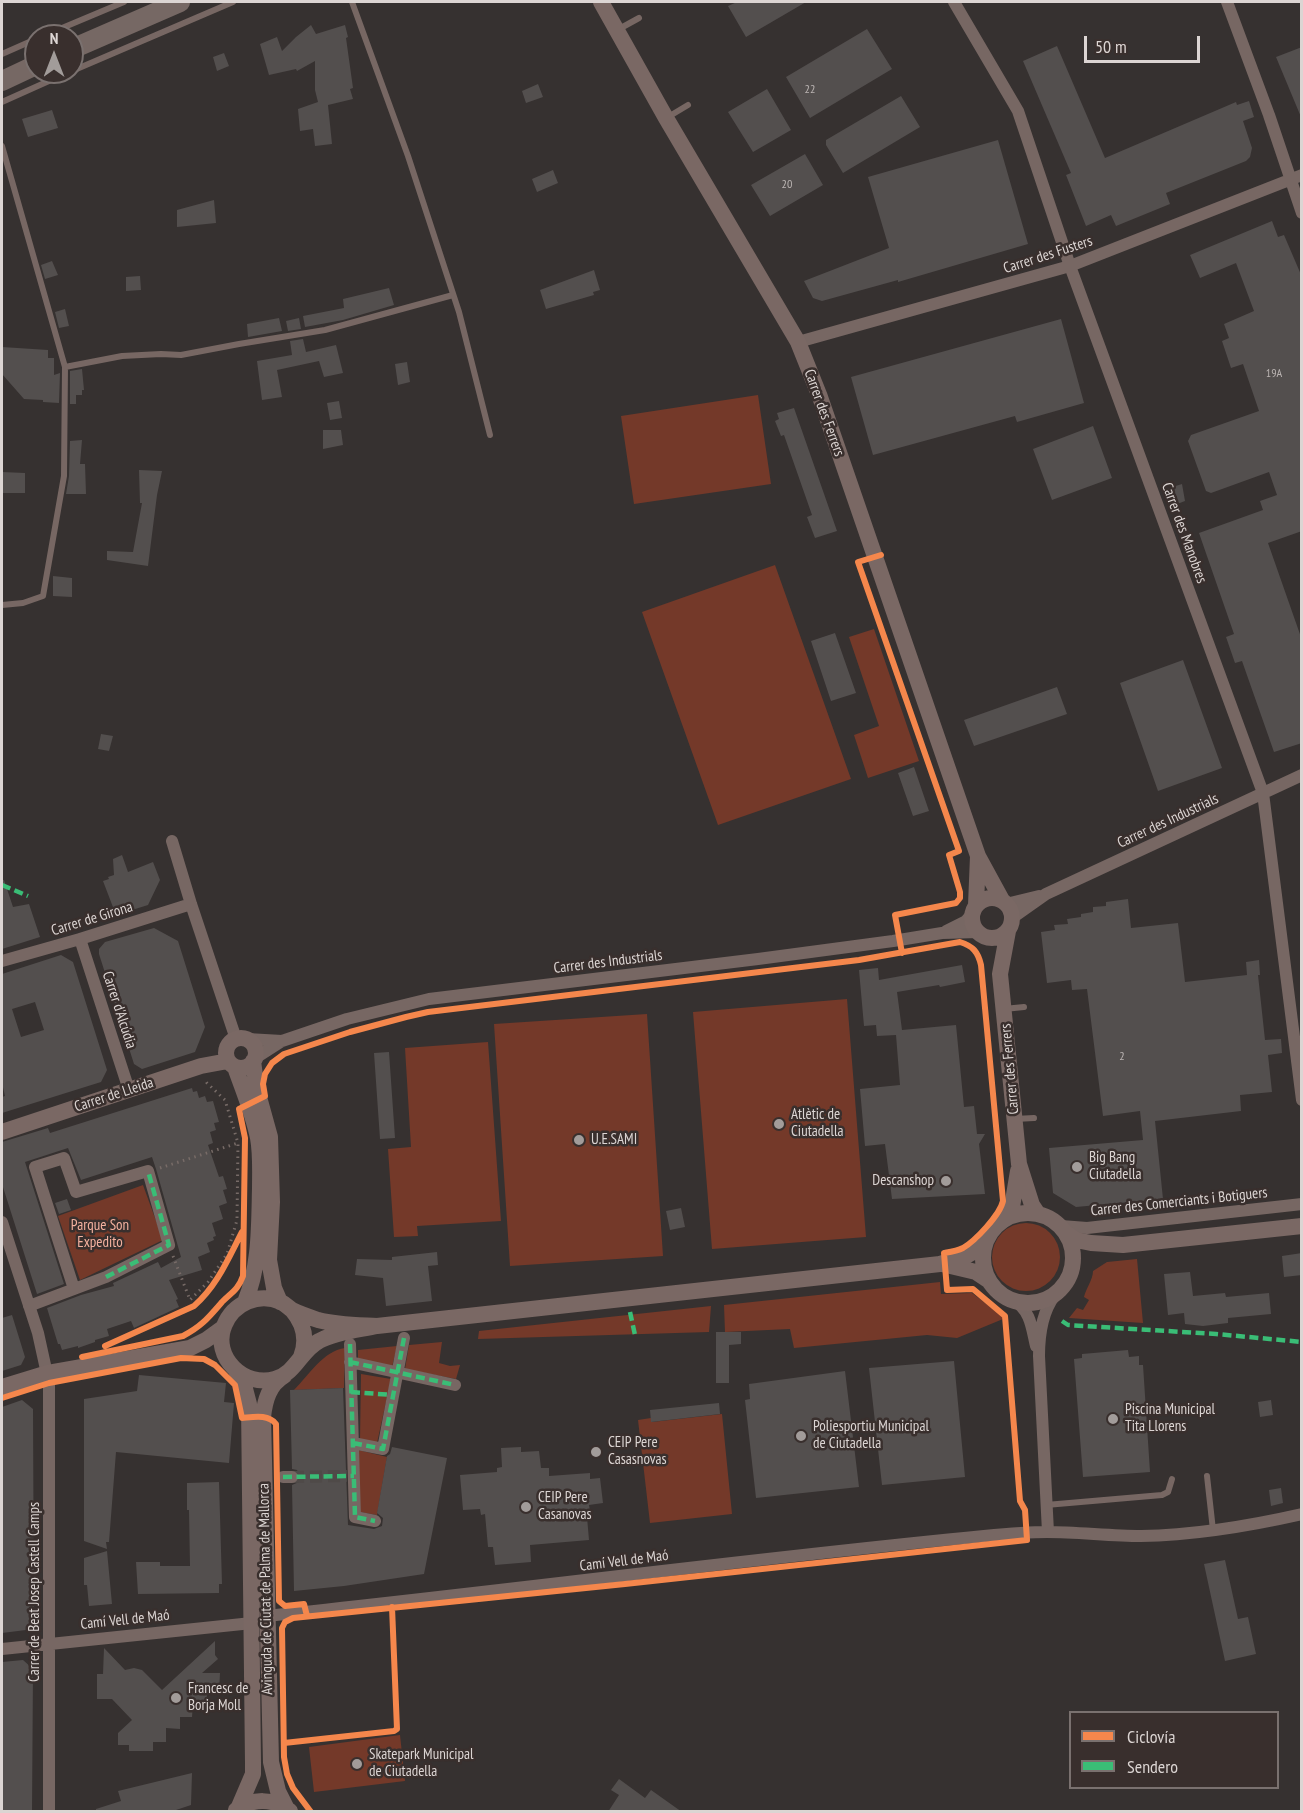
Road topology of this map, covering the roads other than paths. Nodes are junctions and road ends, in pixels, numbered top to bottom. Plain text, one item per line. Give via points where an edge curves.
1 (124, 2) edge
2 (180, 2) edge
3 (233, 2) edge
4 (352, 2) edge
5 (601, 2) edge
6 (954, 2) edge
7 (1227, 2) edge
8 (639, 18) dead end
9 (72, 24) edge
10 (617, 30) junction
11 (24, 44) edge
12 (84, 44) edge
13 (2, 54) edge
14 (84, 65) edge
15 (24, 71) edge
16 (2, 81) edge
17 (42, 84) edge
18 (2, 102) edge
19 (688, 105) dead end
20 (666, 118) junction
21 (2, 146) edge
22 (1296, 177) edge
23 (1302, 213) edge
24 (1070, 266) junction
25 (453, 295) junction
26 (798, 342) junction
27 (65, 367) junction
28 (490, 435) dead end
29 (2, 605) edge
30 (1302, 775) edge
31 (1263, 793) junction
32 (172, 841) dead end
33 (978, 856) junction
34 (191, 904) junction
35 (974, 910) junction
36 (1007, 913) junction
37 (942, 933) junction
38 (981, 934) junction
39 (80, 939) junction
40 (2, 961) edge
41 (1000, 974) junction
42 (1024, 1007) dead end
43 (1004, 1009) junction
44 (241, 1039) junction
45 (282, 1041) junction
46 (254, 1060) junction
47 (231, 1064) junction
48 (129, 1090) junction
49 (1302, 1100) edge
50 (1034, 1118) dead end
51 (1015, 1120) junction
52 (2, 1132) edge
53 (1019, 1164) junction
54 (1302, 1204) edge
55 (1038, 1214) junction
56 (1006, 1218) junction
57 (2, 1222) edge
58 (1302, 1226) edge
59 (1063, 1230) junction
60 (985, 1245) junction
61 (1123, 1245) junction
62 (941, 1264) junction
63 (1073, 1267) junction
64 (988, 1280) junction
65 (74, 1289) junction
66 (1055, 1295) junction
67 (1014, 1301) junction
68 (245, 1302) junction
69 (29, 1306) junction
70 (286, 1306) junction
71 (377, 1326) junction
72 (224, 1327) junction
73 (404, 1338) dead end
74 (350, 1344) dead end
75 (1039, 1356) junction
76 (299, 1360) junction
77 (350, 1362) junction
78 (236, 1371) junction
79 (398, 1372) junction
80 (48, 1373) junction
81 (285, 1375) junction
82 (455, 1385) dead end
83 (2, 1388) edge
84 (353, 1443) junction
85 (1207, 1476) dead end
86 (1172, 1479) dead end
87 (1046, 1505) junction
88 (1302, 1514) edge
89 (375, 1521) dead end
90 (1214, 1530) junction
91 (1048, 1532) junction
92 (259, 1619) junction
93 (50, 1643) junction
94 (2, 1649) edge
95 (236, 1810) edge
96 (289, 1810) edge
97 (49, 1812) edge

1 - 9 lane
2 - 12 main road
3 - 14 lane
4 - 25 lane
5 - 10 street, Carrer des Ferrers
6 - 24 street, Carrer des Manobres via 1018,111
7 - 22 street
8 - 10 lane
10 - 20 street, Carrer des Ferrers
11 - 13 lane
15 - 16 main road
17 - 18 lane
19 - 20 lane
20 - 26 street, Carrer des Ferrers
21 - 27 lane
22 - 23 street
22 - 24 street, Carrer des Fusters
24 - 26 street, Carrer des Fusters
24 - 31 street, Carrer des Manobres
25 - 27 lane via 325,330 181,356 122,357
25 - 28 lane
26 - 33 street, Carrer des Ferrers
27 - 29 lane via 64,476 43,596
30 - 31 street, Carrer des Industrials
31 - 36 street, Carrer des Industrials
31 - 49 street, Carrer des Manobres
32 - 34 street
33 - 35 street, Carrer des Ferrers
33 - 36 street, Carrer des Ferrers
34 - 39 street, Carrer de Girona
34 - 44 street
35 - 36 street via 989,898 996,898
35 - 37 street, Carrer des Industrials via 966,921
35 - 38 street via 973,925
36 - 38 street via 996,938
36 - 41 street, Carrer des Ferrers
37 - 38 street, Carrer des Industrials
37 - 45 street, Carrer des Industrials via 429,999 347,1019
38 - 41 street, Carrer des Ferrers
39 - 40 street, Carrer de Girona
39 - 48 street, Carrer d'Alcúdia
41 - 43 street, Carrer des Ferrers
42 - 43 lane
43 - 51 street, Carrer des Ferrers
44 - 45 street, Carrer des Industrials
44 - 46 street via 254,1046
44 - 47 street via 228,1045
45 - 46 street, Carrer des Industrials
46 - 47 street via 245,1067
46 - 70 street via 257,1090 270,1137 269,1260 274,1288
47 - 48 street, Carrer de Lleida via 201,1066
47 - 68 street via 249,1104 258,1138 260,1169 257,1260
48 - 52 street, Carrer de Lleida
50 - 51 lane
51 - 53 street, Carrer des Ferrers
53 - 55 street, Carrer des Ferrers
53 - 56 street, Carrer des Ferrers via 1012,1207
54 - 59 street, Carrer des Comerciants i Botiguers
55 - 56 street
55 - 59 street
56 - 60 street via 996,1225
57 - 69 street, Carrer de Beat Josep Castell Camps
58 - 61 street
59 - 61 street via 1076,1240 1091,1244
59 - 63 street via 1073,1249
60 - 62 street
60 - 64 street via 983,1263
61 - 63 street via 1081,1258
62 - 64 street via 976,1272
62 - 71 street
63 - 66 street via 1065,1285
64 - 67 street via 999,1293
65 - 65 street via 35,1167 64,1158 76,1192 148,1172 169,1245
65 - 69 street
66 - 67 street via 1040,1302
66 - 75 street via 1043,1321
67 - 75 street via 1025,1311
68 - 70 street via 263,1298
68 - 72 street via 232,1312
69 - 80 street, Carrer de Beat Josep Castell Camps
70 - 71 street via 320,1320
70 - 76 street via 304,1328 304,1350
71 - 76 street via 319,1341
72 - 78 street via 223,1352
72 - 80 street via 190,1348
73 - 79 street
74 - 77 street
75 - 87 street
76 - 81 street
77 - 79 street
77 - 84 street
78 - 81 street via 266,1381
78 - 92 street, Avinguda de Ciutat de Palma de Mallorca via 249,1404
79 - 82 street
79 - 84 street via 383,1449
80 - 83 street
80 - 93 street, Carrer de Beat Josep Castell Camps
81 - 92 street, Avinguda de Ciutat de Palma de Mallorca via 276,1380 267,1395 262,1417
84 - 89 street via 350,1476 355,1517
85 - 90 lane
86 - 87 lane via 1168,1492 1162,1496
87 - 91 street
88 - 90 street, Camí Vell de Maó
90 - 91 street, Camí Vell de Maó via 1145,1536
91 - 92 street, Camí Vell de Maó via 775,1558
92 - 93 street, Camí Vell de Maó
92 - 95 street, Avinguda de Ciutat de Palma de Mallorca via 253,1774
92 - 96 street, Avinguda de Ciutat de Palma de Mallorca via 271,1762 278,1791
93 - 94 street, Camí Vell de Maó
93 - 97 street, Carrer de Beat Josep Castell Camps
95 - 96 street via 245,1804 271,1801

